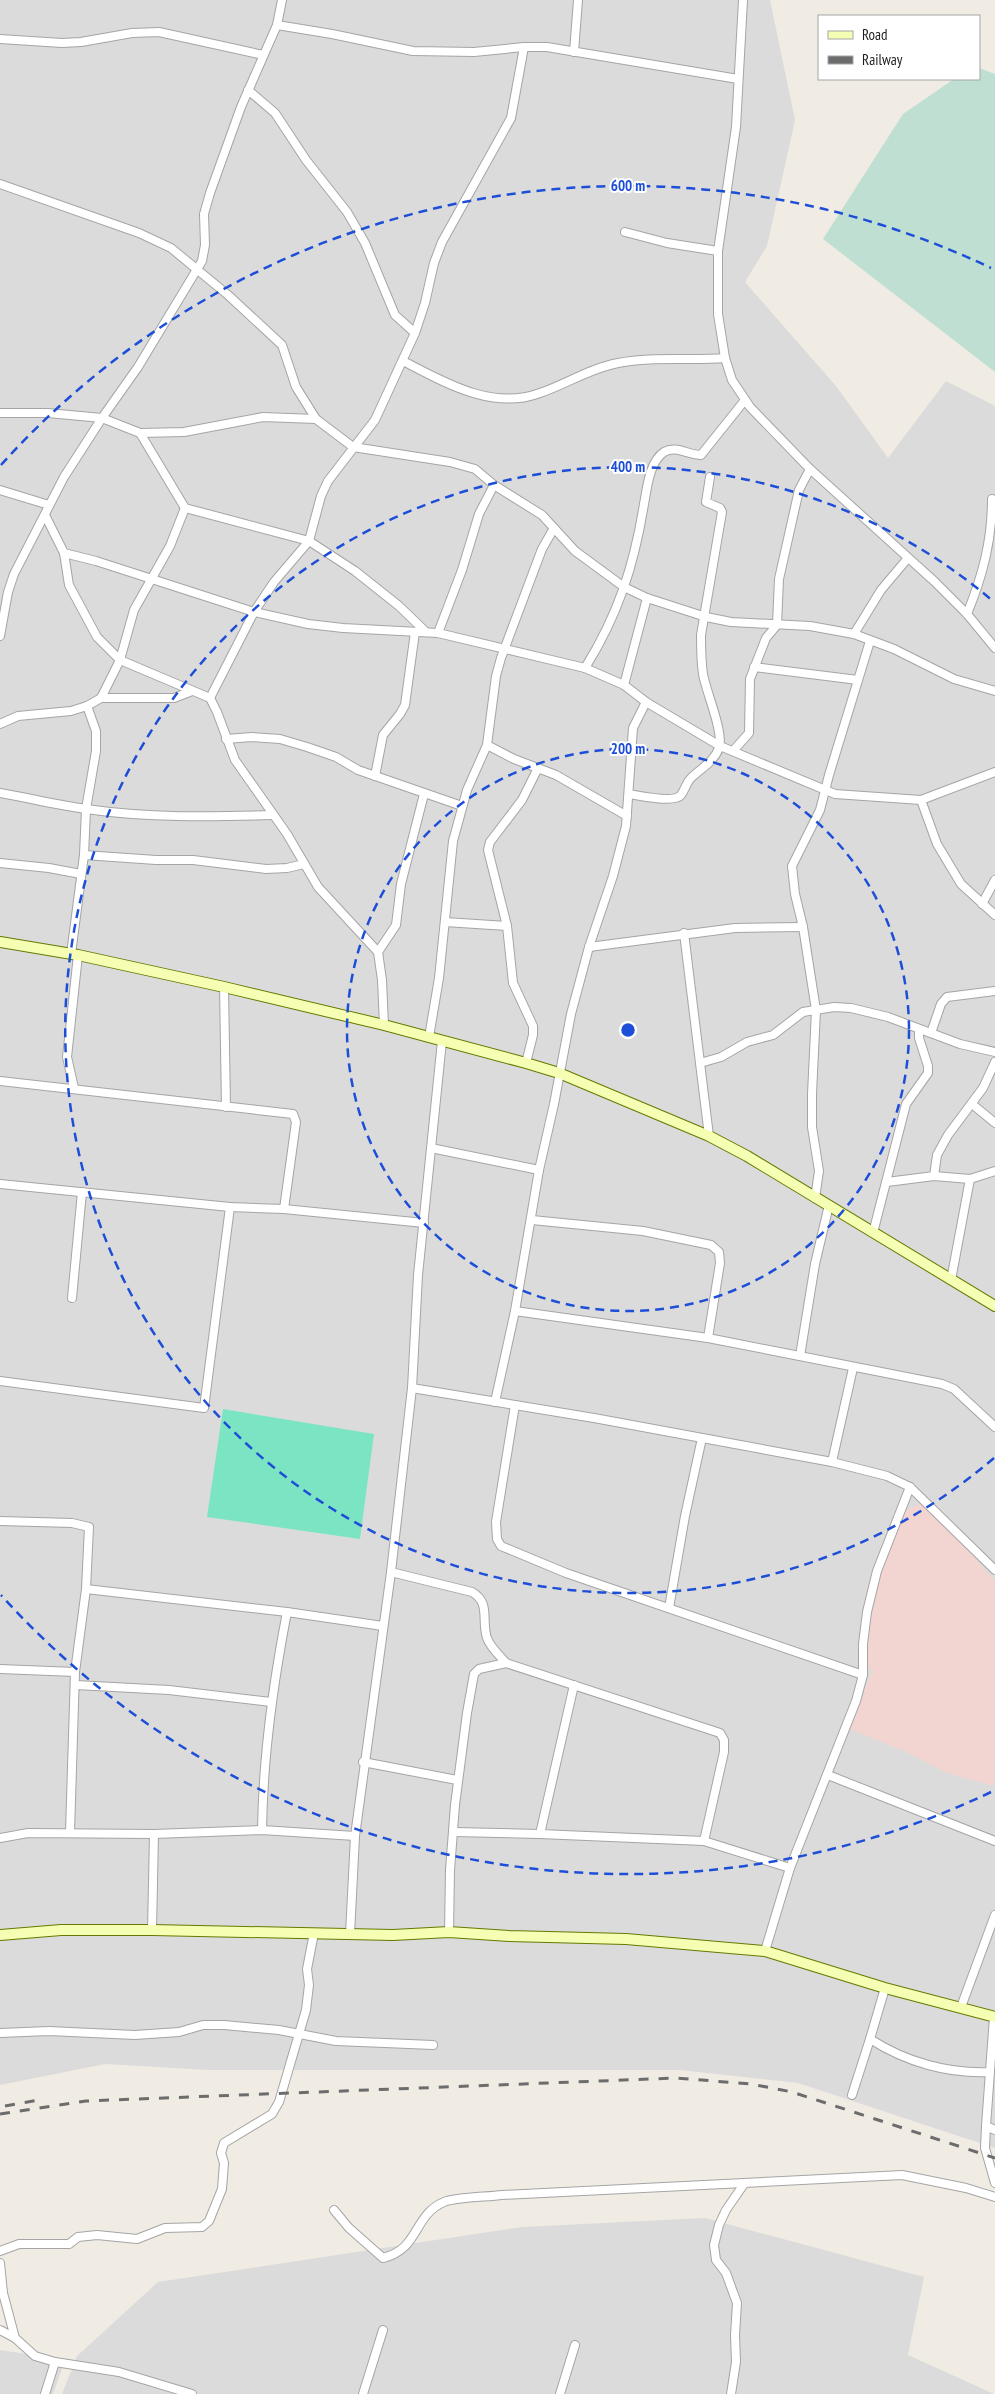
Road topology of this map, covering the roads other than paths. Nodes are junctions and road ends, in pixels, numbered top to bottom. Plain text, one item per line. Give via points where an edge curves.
1 (282, 0) edge
2 (578, 0) edge
3 (743, 0) edge
4 (277, 25) junction
5 (0, 39) edge
6 (524, 47) junction
7 (574, 52) junction
8 (263, 55) junction
9 (738, 79) junction
10 (248, 90) junction
11 (0, 184) edge
12 (626, 232) dead end
13 (718, 251) junction
14 (197, 270) junction
15 (415, 333) junction
16 (725, 358) junction
17 (403, 361) junction
18 (745, 400) junction
19 (0, 413) edge
20 (102, 418) junction
21 (316, 419) junction
22 (140, 433) junction
23 (353, 447) junction
24 (810, 469) junction
25 (710, 477) dead end
26 (494, 485) junction
27 (0, 490) edge
28 (992, 499) dead end
29 (49, 505) junction
30 (185, 508) junction
31 (45, 515) junction
32 (554, 528) junction
33 (309, 541) junction
34 (64, 553) junction
35 (908, 558) junction
36 (150, 578) junction
37 (624, 587) junction
38 (4, 591) edge
39 (647, 598) junction
40 (254, 612) junction
41 (967, 614) junction
42 (706, 617) junction
43 (776, 625) junction
44 (415, 632) junction
45 (426, 632) junction
46 (438, 633) junction
47 (854, 634) junction
48 (0, 636) edge
49 (870, 641) junction
50 (995, 648) edge
51 (504, 649) junction
52 (120, 660) junction
53 (754, 667) junction
54 (585, 668) junction
55 (858, 680) junction
56 (624, 685) junction
57 (995, 691) edge
58 (192, 692) junction
59 (101, 698) junction
60 (210, 698) junction
61 (646, 702) junction
62 (87, 706) junction
63 (0, 724) edge
64 (226, 739) junction
65 (487, 745) junction
66 (720, 746) junction
67 (733, 751) junction
68 (538, 768) junction
69 (995, 772) edge
70 (375, 776) junction
71 (826, 790) junction
72 (0, 793) edge
73 (424, 794) junction
74 (629, 794) junction
75 (921, 800) junction
76 (462, 806) junction
77 (86, 809) junction
78 (273, 815) junction
79 (627, 816) junction
80 (84, 855) junction
81 (0, 863) edge
82 (304, 864) junction
83 (81, 874) junction
84 (995, 880) edge
85 (982, 904) junction
86 (995, 915) edge
87 (445, 922) junction
88 (507, 926) junction
89 (803, 927) junction
90 (684, 934) junction
91 (0, 942) edge
92 (589, 947) junction
93 (378, 952) junction
94 (74, 955) junction
95 (224, 987) junction
96 (995, 991) edge
97 (816, 1010) junction
98 (384, 1025) junction
99 (919, 1030) junction
100 (931, 1034) junction
101 (429, 1037) junction
102 (442, 1041) junction
103 (995, 1052) edge
104 (995, 1062) edge
105 (526, 1063) junction
106 (700, 1063) junction
107 (559, 1073) junction
108 (0, 1081) edge
109 (74, 1088) junction
110 (972, 1104) junction
111 (226, 1107) junction
112 (995, 1123) edge
113 (709, 1136) junction
114 (431, 1148) junction
115 (539, 1170) junction
116 (995, 1171) edge
117 (934, 1176) junction
118 (970, 1179) junction
119 (887, 1182) junction
120 (0, 1184) edge
121 (82, 1192) junction
122 (815, 1198) junction
123 (829, 1206) junction
124 (230, 1207) junction
125 (284, 1209) junction
126 (532, 1220) junction
127 (424, 1223) junction
128 (873, 1233) junction
129 (951, 1280) junction
130 (72, 1298) dead end
131 (995, 1306) edge
132 (515, 1311) junction
133 (708, 1338) junction
134 (800, 1356) junction
135 (853, 1368) junction
136 (0, 1382) edge
137 (412, 1388) junction
138 (495, 1402) junction
139 (515, 1405) junction
140 (995, 1427) edge
141 (702, 1438) junction
142 (832, 1462) junction
143 (910, 1487) junction
144 (0, 1521) edge
145 (995, 1570) edge
146 (391, 1572) junction
147 (86, 1589) junction
148 (669, 1608) junction
149 (287, 1612) junction
150 (383, 1626) junction
151 (506, 1663) junction
152 (0, 1669) edge
153 (75, 1672) junction
154 (863, 1675) junction
155 (76, 1685) junction
156 (574, 1685) junction
157 (271, 1702) junction
158 (364, 1762) junction
159 (828, 1776) junction
160 (457, 1780) junction
161 (262, 1830) junction
162 (70, 1832) junction
163 (454, 1832) junction
164 (154, 1834) junction
165 (540, 1834) junction
166 (355, 1836) junction
167 (0, 1838) edge
168 (704, 1841) junction
169 (995, 1841) edge
170 (790, 1868) junction
171 (995, 1915) edge
172 (152, 1930) junction
173 (449, 1932) junction
174 (314, 1933) junction
175 (350, 1934) junction
176 (0, 1935) edge
177 (765, 1951) junction
178 (884, 1988) junction
179 (961, 2007) junction
180 (994, 2017) edge
181 (0, 2033) edge
182 (299, 2034) junction
183 (870, 2039) junction
184 (433, 2045) dead end
185 (990, 2072) junction
186 (852, 2095) dead end
187 (986, 2126) junction
188 (995, 2130) edge
189 (995, 2183) edge
190 (744, 2184) junction
191 (995, 2197) edge
192 (334, 2210) dead end
193 (0, 2251) edge
194 (0, 2263) edge
195 (0, 2330) edge
196 (383, 2330) dead end
197 (15, 2338) junction
198 (575, 2346) dead end
199 (55, 2362) junction
200 (45, 2394) edge
201 (192, 2394) edge
202 (363, 2394) edge
203 (560, 2394) edge
204 (730, 2394) edge

1 - 4 street
2 - 7 street
3 - 9 street
4 - 6 street via 413,51 474,52
4 - 8 street
5 - 8 street via 62,43 159,32
6 - 7 street
6 - 15 street via 511,118 442,242
7 - 9 street
8 - 10 street
9 - 13 street via 736,127
10 - 14 street via 204,214 205,245
10 - 15 street via 275,113 306,160 347,212 365,243 395,315
11 - 14 street via 139,233 171,248
12 - 13 street
13 - 16 street via 718,314
14 - 20 street via 138,367
14 - 21 street via 282,345 296,387
15 - 17 street
16 - 17 street via 616,363 537,394 514,397 483,396 463,391
16 - 18 street via 732,380
17 - 23 street via 375,420
18 - 24 street
18 - 37 street via 700,456 672,449 660,455 649,477 639,540
19 - 20 street
20 - 22 street
20 - 29 street
21 - 22 street via 263,417 184,432
21 - 23 street
22 - 30 street
23 - 26 street via 450,462 475,469
23 - 33 street via 328,481
24 - 35 street
24 - 43 street via 799,490 788,537 779,579
25 - 42 street via 706,502 722,512
26 - 32 street via 542,515
26 - 46 street via 479,514
27 - 29 street
28 - 41 street via 986,564
29 - 31 street
30 - 33 street
30 - 36 street via 170,546
31 - 34 street
31 - 38 street
32 - 37 street via 575,551
32 - 51 street via 542,549
33 - 40 street via 274,582
33 - 45 street via 355,571
34 - 36 street
34 - 52 street via 69,585 81,610 96,637
35 - 41 street
35 - 47 street via 881,590
36 - 40 street
36 - 52 street via 134,610
37 - 39 street
37 - 54 street via 612,622
38 - 48 street
39 - 42 street
39 - 56 street
40 - 44 street via 308,624
40 - 60 street
41 - 50 street
42 - 43 street
42 - 66 street via 701,635 703,674 717,722
43 - 47 street via 810,626
43 - 53 street via 766,638
44 - 45 street
44 - 70 street via 405,705 383,735
45 - 46 street
46 - 51 street
47 - 49 street
49 - 55 street
49 - 57 street via 894,649 954,679
51 - 54 street
51 - 65 street via 496,676
52 - 58 street
52 - 59 street
53 - 55 street
53 - 67 street via 750,679 749,733
54 - 56 street
55 - 71 street
56 - 61 street
58 - 59 street via 174,698
58 - 60 street
59 - 62 street
60 - 64 street
61 - 66 street
61 - 74 street via 633,728
62 - 63 street via 71,711 18,716
62 - 77 street via 96,738
64 - 70 street via 280,739 336,757
64 - 78 street via 235,760
65 - 68 street
65 - 76 street
66 - 67 street
66 - 74 street via 712,760 690,779 681,796 669,799
67 - 71 street
68 - 79 street
68 - 88 street via 522,800 490,842 488,850
69 - 75 street
70 - 73 street
71 - 75 street via 845,796
71 - 89 street via 820,810 792,866
72 - 77 street
73 - 76 street
73 - 93 street via 401,884 396,925
74 - 79 street
75 - 85 street via 937,844 961,884
76 - 87 street via 453,841
77 - 78 street via 189,817
77 - 80 street
78 - 82 street
79 - 92 street via 613,876
80 - 82 street via 193,860 266,869
80 - 83 street
81 - 83 street
82 - 93 street via 318,887
83 - 94 street
84 - 85 street
85 - 86 street
87 - 88 street
87 - 101 street
88 - 105 street via 513,983 533,1026
89 - 90 street via 735,928
89 - 97 street
90 - 92 street
90 - 106 street
91 - 94 street
92 - 107 street
93 - 98 street
94 - 95 street
94 - 109 street via 67,1057
95 - 98 street
95 - 111 street
96 - 100 street via 947,997 941,1004
97 - 99 street via 851,1008 888,1017
97 - 106 street via 803,1012 773,1035 747,1042 721,1057
97 - 122 street via 812,1127 819,1171
98 - 101 street
99 - 100 street
99 - 119 street via 928,1073 906,1104
100 - 103 street
101 - 102 street
102 - 105 street
102 - 114 street
104 - 110 street
105 - 107 street
106 - 113 street
107 - 113 street
107 - 115 street
108 - 109 street
109 - 111 street
110 - 112 street
110 - 117 street via 937,1155
111 - 125 street via 289,1113 295,1117
113 - 122 street
114 - 115 street
114 - 127 street
115 - 126 street
116 - 118 street
117 - 118 street
117 - 119 street
118 - 129 street
119 - 128 street
120 - 121 street
121 - 124 street
121 - 130 street
122 - 123 street
123 - 128 street
123 - 134 street via 815,1264
124 - 125 street
124 - 136 street via 204,1408
125 - 127 street
126 - 132 street
126 - 133 street via 643,1231 711,1245 719,1252 720,1264
127 - 137 street
128 - 129 street
129 - 131 street
132 - 133 street
132 - 138 street
133 - 134 street
134 - 135 street
135 - 140 street via 942,1384 954,1389
135 - 142 street
137 - 138 street
137 - 146 street
138 - 139 street
139 - 141 street
139 - 148 street via 496,1522 501,1546 566,1573
141 - 142 street
141 - 148 street
142 - 143 street via 886,1476
143 - 145 street
143 - 154 street via 877,1571 867,1612
144 - 147 street via 72,1523 88,1527
146 - 150 street
146 - 151 street via 472,1592 480,1597 487,1639
147 - 149 street
147 - 153 street
148 - 154 street
149 - 150 street
149 - 157 street
150 - 158 street
151 - 156 street
151 - 160 street via 478,1669 474,1674
152 - 153 street
153 - 155 street
154 - 159 street
155 - 157 street via 169,1690
155 - 162 street
156 - 165 street
156 - 168 street via 720,1733 724,1752
157 - 161 street via 262,1789
158 - 160 street
158 - 166 street
159 - 169 street
159 - 170 street
160 - 163 street
161 - 164 street
161 - 166 street
162 - 164 street
162 - 167 street via 28,1833
163 - 165 street
163 - 173 street
164 - 172 street
165 - 168 street
166 - 175 street
168 - 170 street
170 - 177 street
171 - 179 street
172 - 174 street
172 - 176 street via 61,1930
173 - 175 street
173 - 177 street via 626,1939
174 - 175 street
174 - 182 street via 307,1969 306,2010
177 - 178 street
178 - 179 street
178 - 183 street
179 - 180 street
180 - 185 street
181 - 182 street via 48,2031 135,2035 174,2033 210,2025
182 - 184 street via 336,2041
182 - 193 street via 277,2108 224,2144 221,2153 224,2163 222,2189 209,2221 202,2227 165,2228 137,2238 97,2236 78,2238 69,2244 19,2244
183 - 185 street via 901,2056 935,2067 970,2073
183 - 186 street
185 - 187 street
187 - 188 street
187 - 189 street via 985,2148
190 - 191 street via 902,2175
190 - 192 street via 502,2195 444,2202 418,2225 405,2248 396,2255 383,2258
190 - 204 street via 726,2210 714,2245 716,2260 726,2272 737,2303 736,2362
194 - 197 street via 3,2293
195 - 197 street
196 - 202 street
197 - 199 street via 35,2356
198 - 203 street
199 - 200 street
199 - 201 street via 119,2372

